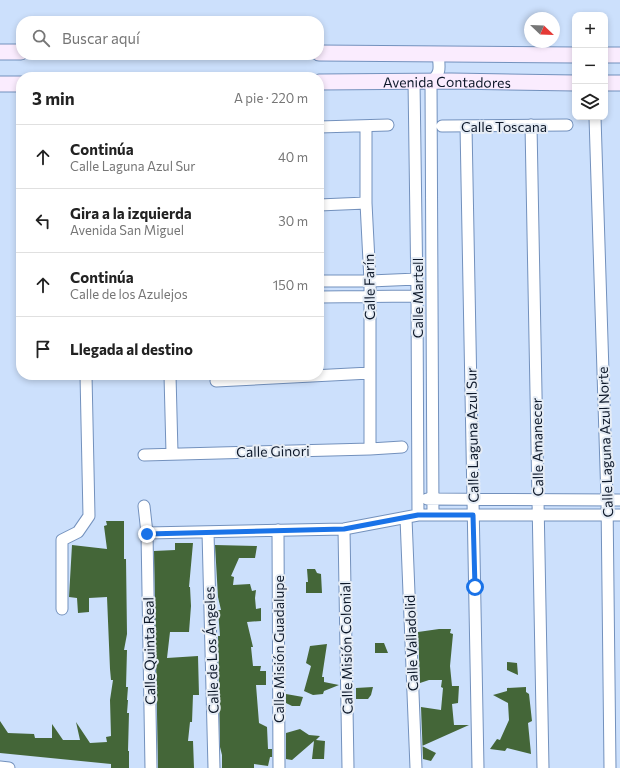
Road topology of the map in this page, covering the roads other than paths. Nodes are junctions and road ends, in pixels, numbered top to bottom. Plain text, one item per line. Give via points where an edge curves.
1 (0, 52) edge
2 (16, 52) edge
3 (324, 54) edge
4 (438, 54) junction
5 (572, 55) edge
6 (608, 55) edge
7 (620, 55) edge
8 (414, 81) junction
9 (431, 81) junction
10 (324, 82) edge
11 (572, 83) edge
12 (608, 83) edge
13 (620, 83) edge
14 (0, 84) edge
15 (16, 84) edge
16 (594, 120) edge
17 (388, 125) dead end
18 (532, 125) junction
19 (567, 125) dead end
20 (366, 126) junction
21 (442, 126) dead end
22 (466, 126) junction
23 (324, 127) edge
24 (366, 203) junction
25 (324, 205) edge
26 (432, 252) junction
27 (416, 253) junction
28 (417, 279) junction
29 (324, 281) edge
30 (370, 281) junction
31 (417, 296) junction
32 (324, 297) edge
33 (370, 297) junction
34 (432, 335) junction
35 (417, 336) junction
36 (370, 373) junction
37 (324, 375) edge
38 (86, 380) edge
39 (170, 380) edge
40 (235, 380) edge
41 (216, 381) dead end
42 (402, 446) dead end
43 (370, 449) junction
44 (172, 453) junction
45 (144, 455) dead end
46 (418, 499) junction
47 (473, 499) junction
48 (538, 499) junction
49 (433, 500) junction
50 (606, 500) junction
51 (620, 500) edge
52 (144, 506) dead end
53 (418, 515) junction
54 (433, 515) junction
55 (473, 515) junction
56 (539, 515) junction
57 (607, 515) junction
58 (620, 515) edge
59 (406, 518) junction
60 (344, 529) junction
61 (278, 530) junction
62 (208, 532) junction
63 (147, 534) junction
64 (62, 609) dead end
65 (0, 767) edge
66 (9, 768) edge
67 (151, 768) edge
68 (214, 768) edge
69 (278, 768) edge
70 (348, 768) edge
71 (416, 768) edge
72 (478, 768) edge
73 (543, 768) edge
74 (610, 768) edge

1 - 2 main road
3 - 4 main road, Avenida Contadores
4 - 5 main road, Avenida Contadores
4 - 9 street via 439,72
6 - 7 main road
8 - 9 main road, Avenida Contadores
8 - 10 main road, Avenida Contadores
8 - 27 street, Calle Martell
9 - 11 main road, Avenida Contadores
9 - 26 street, Calle Martell
12 - 13 main road
14 - 15 main road
16 - 50 street, Calle Laguna Azul Norte
17 - 20 street
18 - 19 street, Calle Toscana
18 - 22 street, Calle Toscana
18 - 48 street, Calle Amanecer
20 - 23 street
20 - 24 street, Calle Farín
21 - 22 street, Calle Toscana
22 - 47 street, Calle Laguna Azul Sur
24 - 25 street
24 - 30 street, Calle Farín
26 - 27 street
26 - 34 street, Calle Martell
27 - 28 street, Calle Martell
28 - 30 street
28 - 31 street, Calle Martell
29 - 30 street
30 - 33 street, Calle Farín
31 - 33 street
31 - 35 street, Calle Martell
32 - 33 street
33 - 36 street, Calle Farín
34 - 35 street
34 - 49 street, Calle Martell
35 - 46 street, Calle Martell
36 - 37 street
36 - 43 street, Calle Farín
38 - 64 street via 88,516 78,532 62,540
39 - 44 street
40 - 41 street
42 - 43 street, Calle Ginori
43 - 44 street, Calle Ginori
44 - 45 street, Calle Ginori
46 - 49 street
46 - 53 street, Calle Martell
47 - 48 street
47 - 49 street
47 - 55 street, Calle Laguna Azul Sur
48 - 50 street
48 - 56 street, Calle Amanecer
49 - 54 street, Calle Martell
50 - 51 street
50 - 57 street, Calle Laguna Azul Norte
52 - 63 street, Calle Quinta Real
53 - 54 street
53 - 59 street
54 - 55 street
55 - 56 street
55 - 72 street, Calle Laguna Azul Sur
56 - 57 street
56 - 73 street, Calle Amanecer
57 - 58 street
57 - 74 street, Calle Laguna Azul Norte
59 - 60 street
59 - 71 street, Calle Valladolid
60 - 61 street
60 - 70 street, Calle Misión Colonial
61 - 62 street
61 - 69 street, Calle Misión Guadalupe
62 - 63 street
62 - 68 street, Calle de Los Ángeles
63 - 67 street, Calle Quinta Real
65 - 66 street

